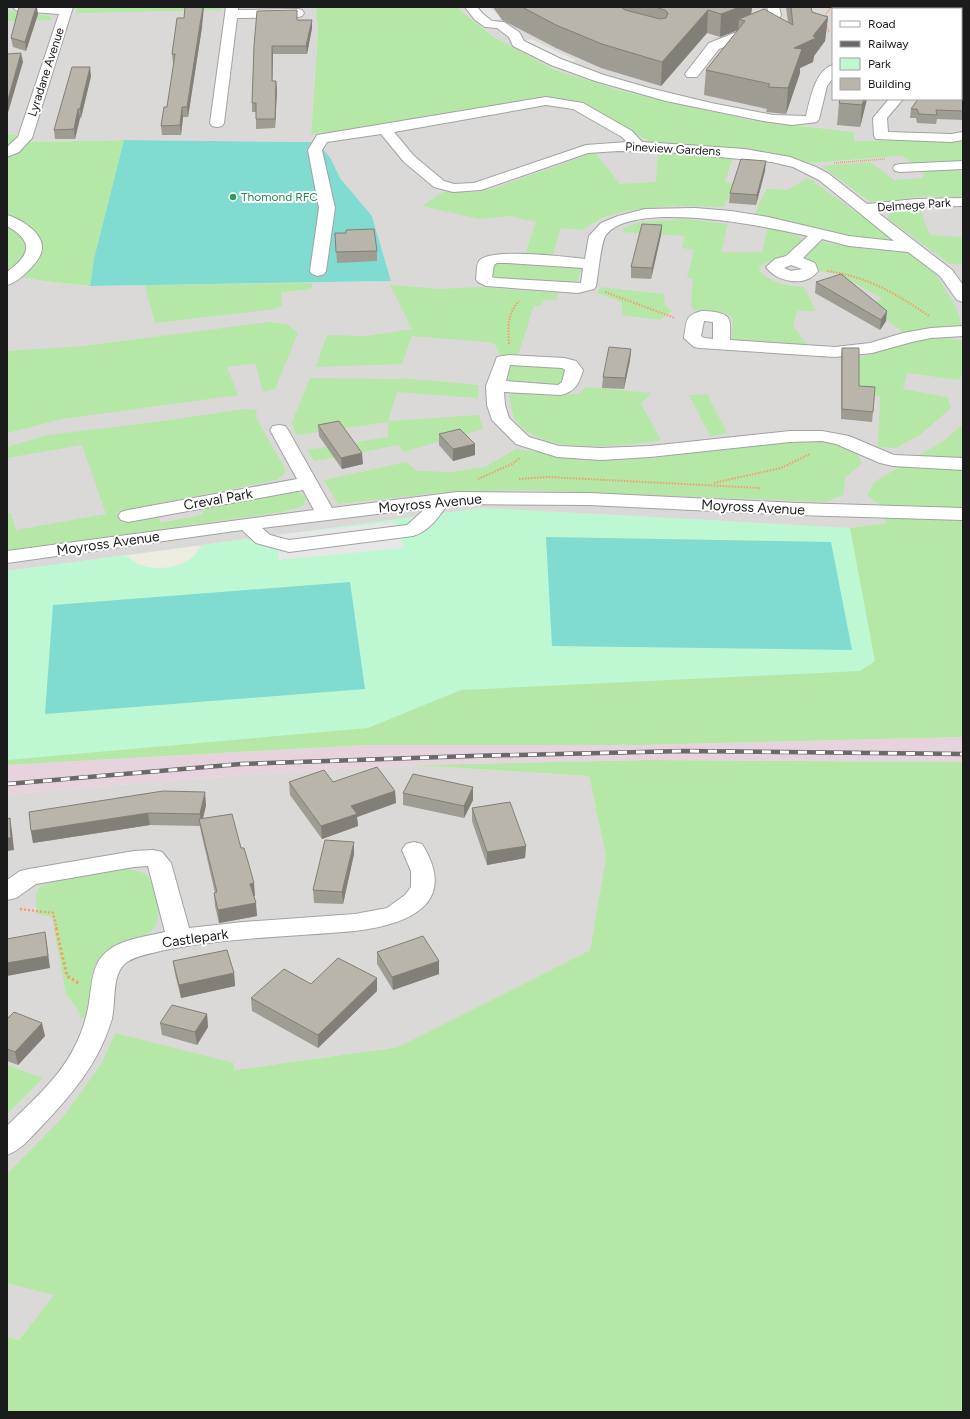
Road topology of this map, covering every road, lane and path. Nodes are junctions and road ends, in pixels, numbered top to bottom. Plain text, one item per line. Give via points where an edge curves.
1 (20, 7) edge
2 (471, 7) edge
3 (773, 7) edge
4 (831, 7) edge
5 (66, 9) edge
6 (231, 10) edge
7 (298, 13) edge
8 (818, 36) edge
9 (832, 70) edge
10 (692, 74) dead end
11 (895, 100) edge
12 (217, 123) dead end
13 (385, 130) junction
14 (963, 136) edge
15 (637, 145) junction
16 (7, 153) edge
17 (963, 165) edge
18 (900, 168) dead end
19 (963, 202) edge
20 (865, 209) junction
21 (7, 220) edge
22 (819, 234) junction
23 (912, 248) junction
24 (591, 264) junction
25 (318, 271) dead end
26 (810, 271) joint
27 (963, 272) edge
28 (946, 273) junction
29 (7, 280) edge
30 (536, 286) junction
31 (588, 286) junction
32 (963, 297) edge
33 (695, 325) junction
34 (956, 331) edge
35 (722, 345) junction
36 (509, 360) junction
37 (495, 386) junction
38 (280, 430) dead end
39 (843, 439) junction
40 (536, 445) junction
41 (963, 464) edge
42 (477, 480) dead end
43 (308, 483) junction
44 (710, 484) dead end
45 (441, 500) junction
46 (325, 513) junction
47 (963, 514) edge
48 (128, 516) dead end
49 (246, 524) junction
50 (7, 557) edge
51 (414, 850) dead end
52 (11, 900) edge
53 (179, 938) junction
54 (102, 999) junction
55 (7, 1144) edge

1 - 5 street
2 - 9 street via 489,24 500,25 515,34 518,43 556,61 668,97 761,117 798,122 812,119 820,85
3 - 10 street via 775,15 756,29 714,46
4 - 8 path via 826,14 829,31
5 - 16 street, Lyradane Avenue via 25,138
6 - 7 street
6 - 12 street
11 - 14 street via 880,118 881,136
13 - 15 street via 546,101 578,106 627,134
13 - 15 street, Pineview Gardens via 409,159 440,184 453,188 476,187 586,149
13 - 25 street via 322,138 315,150 326,208
15 - 20 street, Pineview Gardens via 772,156 794,162 809,167
17 - 18 street
19 - 20 street, Delmege Park via 916,202
20 - 23 street, Pineview Gardens
21 - 29 street via 23,228 36,244 27,264
22 - 23 street, Pineview Gardens via 850,241
22 - 24 street, Pineview Gardens via 731,216 695,212 645,214 606,226 597,236
22 - 26 street via 791,260 774,267 778,273 788,276 806,275
23 - 28 street, Pineview Gardens
24 - 30 street via 507,258 494,259 486,263 484,279 492,283
24 - 31 street, Pineview Gardens
26 - 34 path via 854,275 893,292
27 - 28 street
28 - 32 street, Pineview Gardens
30 - 31 street
30 - 36 path via 512,307 508,317
31 - 33 path
33 - 35 street via 692,338 700,343
33 - 35 street via 696,318 701,316 717,317 721,320
34 - 35 street via 909,337 872,348 835,352
36 - 37 street via 503,361
36 - 37 street via 570,365 574,370 570,385 560,390
37 - 40 street via 496,407 500,419 507,429 519,438
38 - 43 street
39 - 40 street via 792,436 606,454 559,451
39 - 41 street via 890,460
39 - 44 path via 781,468
40 - 42 path via 512,464
43 - 46 street
43 - 48 street, Creval Park
45 - 46 street, Moyross Avenue
45 - 47 street, Moyross Avenue via 582,499
45 - 49 street via 431,514 413,530 289,546 263,539
46 - 49 street, Moyross Avenue
49 - 50 street, Moyross Avenue
51 - 53 street, Castlepark via 424,872 425,882 420,894 396,914 341,924
52 - 53 street via 30,877 153,858 159,863
52 - 54 path via 53,913 67,976
53 - 54 street, Castlepark via 118,955 106,970
54 - 55 street, Castlepark via 98,1020 81,1059 59,1090

